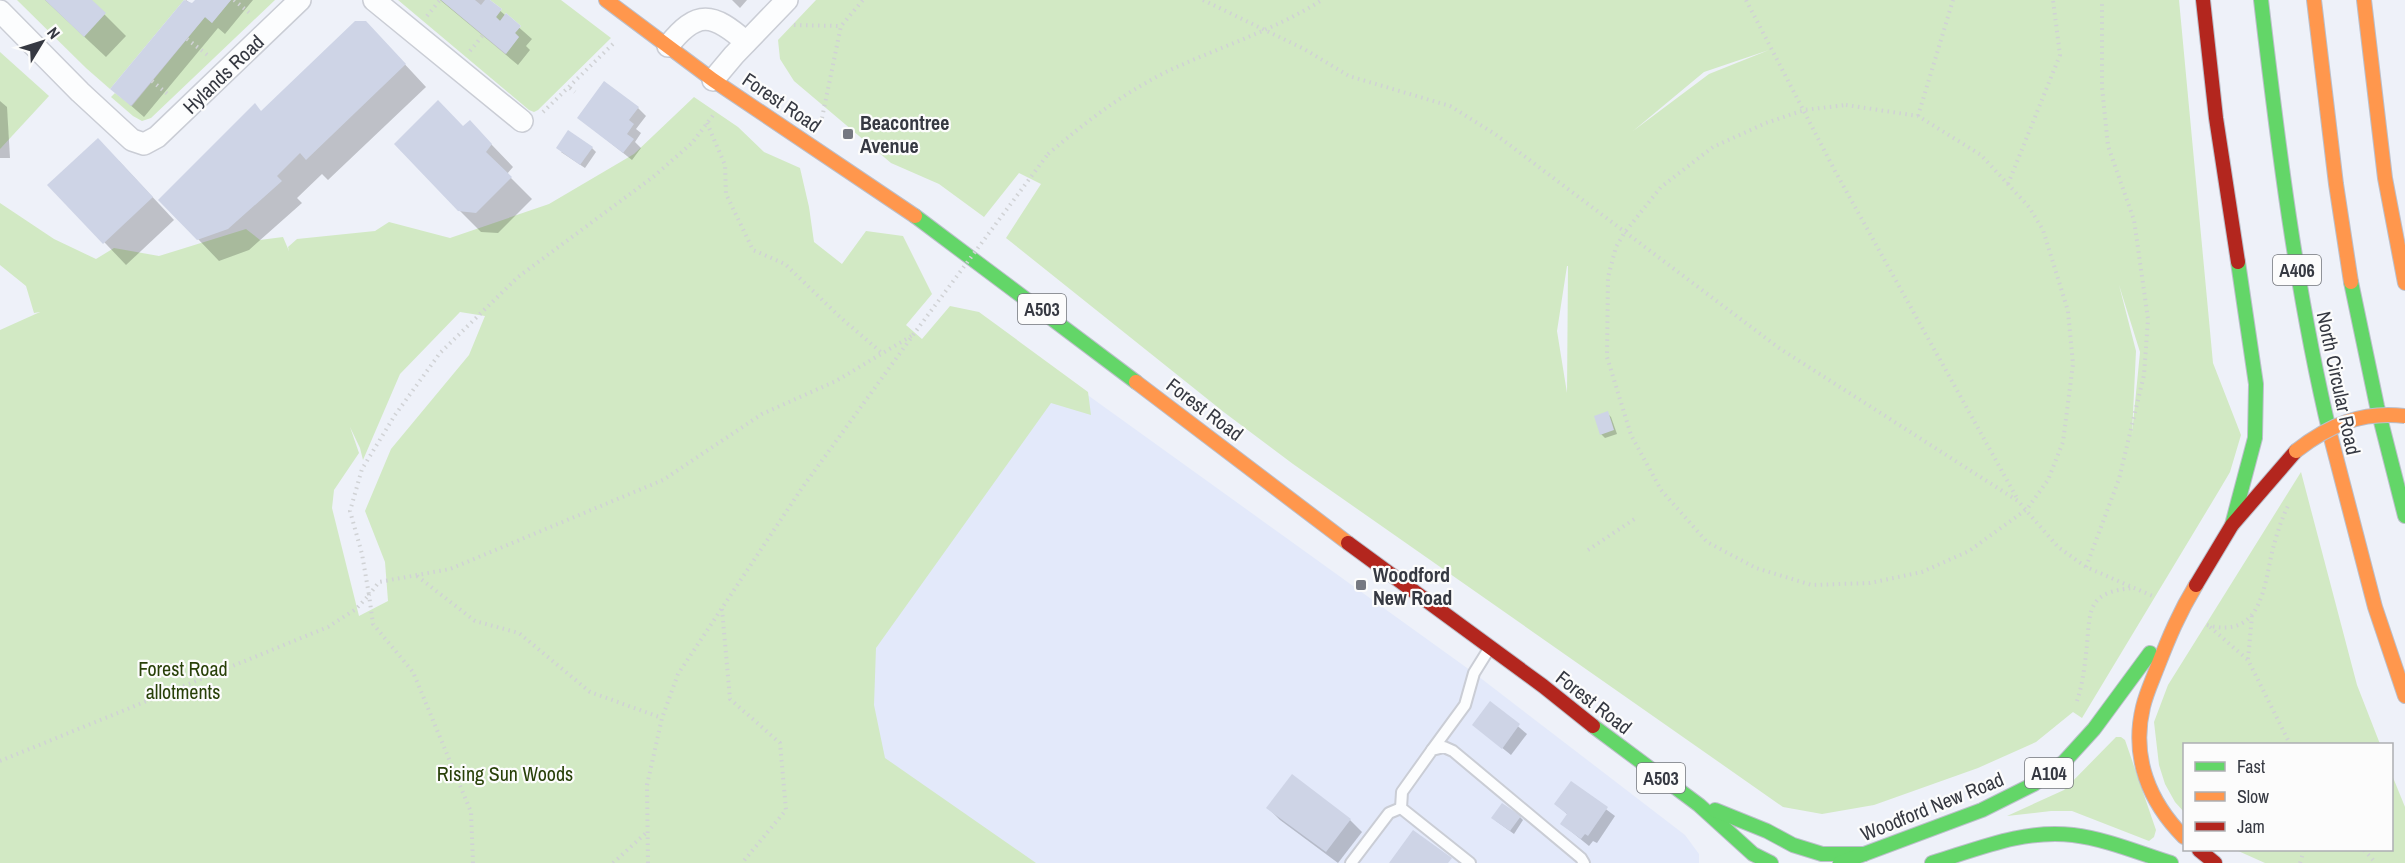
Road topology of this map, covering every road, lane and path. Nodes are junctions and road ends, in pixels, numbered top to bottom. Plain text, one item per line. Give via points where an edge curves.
1 (300, 0) edge
2 (374, 0) edge
3 (606, 0) edge
4 (787, 0) edge
5 (863, 0) edge
6 (1203, 0) edge
7 (1322, 0) edge
8 (1746, 0) edge
9 (1953, 0) edge
10 (2053, 0) edge
11 (2102, 0) edge
12 (2203, 0) edge
13 (2261, 0) edge
14 (2314, 0) edge
15 (2364, 0) edge
16 (0, 11) edge
17 (764, 24) junction
18 (842, 26) junction
19 (1265, 30) junction
20 (618, 39) dead end
21 (746, 42) junction
22 (668, 46) junction
23 (713, 80) junction
24 (570, 88) junction
25 (575, 92) dead end
26 (1804, 110) junction
27 (716, 111) dead end
28 (1918, 116) junction
29 (522, 121) joint
30 (821, 122) dead end
31 (707, 123) junction
32 (2008, 184) junction
33 (1625, 232) junction
34 (2405, 283) edge
35 (913, 335) junction
36 (882, 353) junction
37 (2405, 416) edge
38 (2291, 500) dead end
39 (2018, 501) junction
40 (2027, 510) junction
41 (2405, 516) edge
42 (1636, 518) dead end
43 (2232, 525) junction
44 (1588, 550) dead end
45 (2086, 567) junction
46 (416, 576) junction
47 (2133, 588) junction
48 (369, 595) junction
49 (2155, 597) dead end
50 (722, 608) junction
51 (2252, 615) junction
52 (2176, 618) junction
53 (1490, 648) junction
54 (2248, 660) junction
55 (2405, 696) edge
56 (2076, 702) dead end
57 (662, 718) junction
58 (2289, 743) edge
59 (1432, 750) junction
60 (0, 761) edge
61 (1699, 805) junction
62 (1401, 808) junction
63 (1726, 831) junction
64 (646, 832) junction
65 (2183, 836) edge
66 (1728, 846) dead end
67 (2201, 851) edge
68 (2366, 851) edge
69 (1866, 854) junction
70 (473, 863) edge
71 (613, 863) edge
72 (648, 863) edge
73 (742, 863) edge
74 (1351, 863) edge
75 (1470, 863) edge
76 (1584, 863) edge
77 (1771, 863) edge
78 (1840, 863) edge
79 (1932, 863) edge
80 (2171, 863) edge
81 (2215, 863) edge
82 (2376, 863) edge

1 - 16 street, Hylands Road via 157,137 144,144 132,140 80,92
2 - 29 street
3 - 22 main road, Forest Road / A503
4 - 17 street
5 - 18 path
6 - 19 path
7 - 19 path
8 - 26 path
9 - 28 path
10 - 32 path via 2060,55
11 - 45 path via 2102,87 2108,146 2134,220 2148,319 2144,375 2119,479
12 - 43 main road via 2216,118 2256,384 2255,438
13 - 55 main road, North Circular Road / A406 via 2279,151 2316,376 2375,607
14 - 41 main road, North Circular Road / A406 via 2353,292
15 - 34 main road via 2370,70
17 - 18 path
17 - 21 street
18 - 30 path
19 - 33 path via 1349,76 1450,106 1495,134
19 - 35 path, bridge via 1164,74 1103,109 1048,154
20 - 24 path
21 - 22 street via 720,22 707,20 688,24
21 - 23 street
22 - 23 main road, Forest Road / A503
23 - 53 main road, Forest Road / A503 via 935,230
24 - 25 path
24 - 29 path via 537,117
26 - 28 path via 1846,105
26 - 33 path via 1713,147 1661,187
26 - 39 path
27 - 31 path
28 - 32 path via 1981,155
31 - 36 path via 725,165 726,194 753,250 785,264
31 - 48 path via 692,143 653,177 518,277 440,353 394,415 362,469 350,511
32 - 40 path via 2043,230 2068,311 2073,364 2063,441 2048,480
33 - 39 path via 1779,348
33 - 40 path via 1608,277 1606,357 1631,435 1661,490 1707,542 1756,568 1812,585 1870,583 1922,572 1960,555
35 - 36 path
35 - 50 path via 802,488
36 - 46 path via 836,381 762,414 663,480 450,569
37 - 43 main road, bridge via 2352,418 2322,431 2296,451
38 - 51 path via 2273,546 2262,600
39 - 40 path
40 - 45 path via 2058,547
42 - 44 path
43 - 52 main road
45 - 47 path
46 - 48 path via 379,582
46 - 57 path via 475,621 519,633 590,692
47 - 49 path
47 - 56 path via 2102,595 2091,608
48 - 60 path via 356,609 328,627
48 - 70 path via 373,624 413,672 471,812
50 - 57 path via 678,674
50 - 73 path via 730,699 780,742 786,810
51 - 54 path
51 - 54 path via 2238,626 2222,629 2207,624
52 - 65 main road via 2142,705 2138,748 2154,802
52 - 69 main road, Woodford New Road / A104 via 2097,726 2064,762 2034,784 1982,810
53 - 59 lane via 1474,673 1465,705
53 - 61 main road, Forest Road / A503
54 - 58 path
57 - 64 path via 647,785
59 - 62 lane via 1402,792
59 - 76 lane via 1444,747 1453,751
61 - 63 main road, Forest Road / A503
61 - 69 main road, A503 via 1822,854
62 - 74 lane via 1389,813
62 - 75 lane
63 - 66 main road
63 - 77 main road, Forest Road / A503 via 1753,854
64 - 71 path
64 - 72 path
67 - 81 main road
68 - 82 path
69 - 78 main road, Woodford New Road / A104
79 - 80 main road via 2010,840 2059,834

